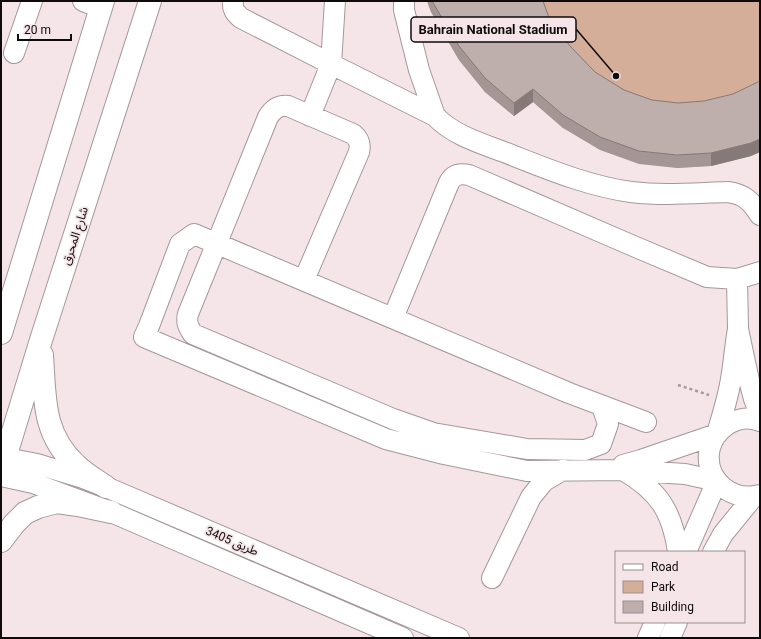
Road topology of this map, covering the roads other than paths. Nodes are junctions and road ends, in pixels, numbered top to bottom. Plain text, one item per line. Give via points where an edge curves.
1 (32, 1) edge
2 (150, 1) edge
3 (233, 1) edge
4 (335, 1) edge
5 (404, 1) edge
6 (95, 3) edge
7 (14, 53) dead end
8 (331, 64) junction
9 (435, 116) junction
10 (313, 117) junction
11 (760, 215) edge
12 (217, 244) junction
13 (760, 272) edge
14 (736, 279) junction
15 (304, 280) junction
16 (393, 318) junction
17 (738, 329) junction
18 (1, 333) edge
19 (42, 340) junction
20 (602, 406) junction
21 (760, 414) edge
22 (760, 421) edge
23 (646, 422) dead end
24 (717, 434) junction
25 (2, 465) edge
26 (563, 470) junction
27 (599, 470) junction
28 (623, 470) junction
29 (717, 481) junction
30 (106, 487) junction
31 (757, 495) edge
32 (111, 512) junction
33 (1, 541) edge
34 (678, 551) edge
35 (686, 551) edge
36 (714, 551) edge
37 (492, 578) dead end
38 (655, 623) edge
39 (677, 623) edge
40 (403, 638) edge
41 (459, 638) edge
42 (648, 638) edge
43 (670, 638) edge

1 - 7 street
2 - 19 main road, شارع المحرق
3 - 8 street via 236,14 242,18
4 - 8 street
5 - 9 street via 419,70
6 - 18 main road
8 - 9 street
8 - 10 street
9 - 11 street via 463,136 549,170 590,183 651,194 735,193 750,201
10 - 12 street via 288,106 278,107 271,113
10 - 15 street via 353,134 357,137 360,147
12 - 15 street
12 - 20 street via 188,314 187,325 193,334 394,419 433,433 527,449 585,450 601,444 608,424
12 - 26 street via 194,234 180,244 144,337 386,439 527,471
13 - 14 street
14 - 16 street via 707,277 500,188 459,174 450,180
14 - 17 street
15 - 16 street
16 - 20 street
17 - 21 street via 748,376
17 - 24 street via 731,380
19 - 25 main road, شارع المحرق
19 - 30 main road via 45,406 52,431 67,456
20 - 23 street
22 - 24 street via 743,419 733,422
24 - 27 street via 641,460
24 - 29 street via 709,452 709,463
25 - 30 street, طريق 3405 via 37,464
25 - 32 street, طريق 3405 via 33,483
26 - 27 street
26 - 37 street via 544,481 531,497
27 - 28 street
28 - 29 street via 685,474
28 - 34 street via 643,483 662,503 676,535
29 - 31 street via 737,495
29 - 35 street
30 - 41 street, طريق 3405
31 - 36 street via 723,534
32 - 33 main road via 57,502 38,507 25,513
32 - 40 street, طريق 3405
38 - 42 street
39 - 43 street

